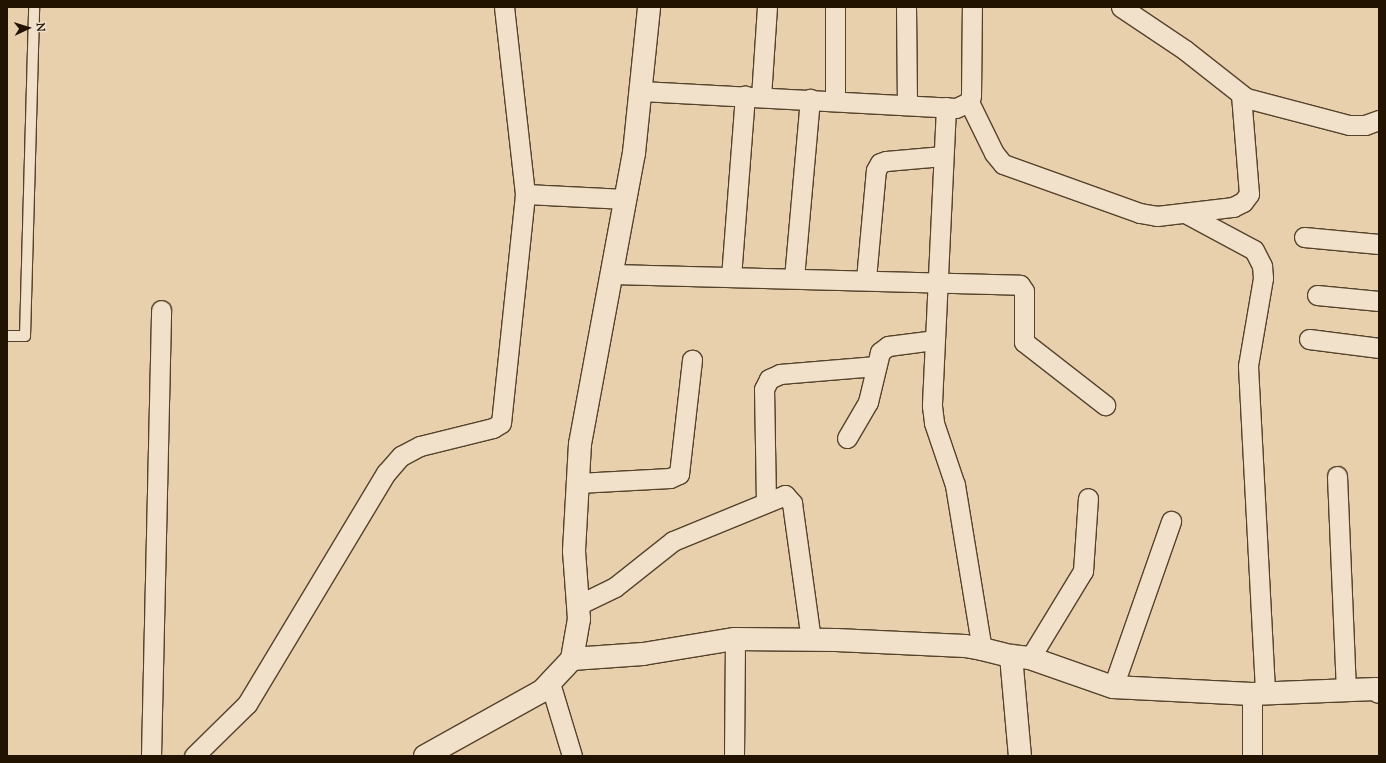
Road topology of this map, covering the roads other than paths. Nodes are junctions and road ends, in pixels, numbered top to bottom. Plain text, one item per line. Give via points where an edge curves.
1 (34, 7) edge
2 (504, 7) edge
3 (649, 7) edge
4 (767, 7) edge
5 (835, 7) edge
6 (906, 7) edge
7 (972, 7) edge
8 (1122, 7) edge
9 (641, 91) junction
10 (1241, 95) junction
11 (753, 96) junction
12 (810, 100) junction
13 (835, 100) junction
14 (969, 102) junction
15 (906, 105) junction
16 (946, 107) junction
17 (1379, 120) edge
18 (943, 156) junction
19 (525, 194) junction
20 (626, 199) junction
21 (1186, 213) junction
22 (1304, 237) dead end
23 (1379, 244) edge
24 (612, 274) junction
25 (731, 277) junction
26 (794, 278) junction
27 (866, 279) junction
28 (936, 281) junction
29 (1317, 294) dead end
30 (1379, 301) edge
31 (161, 310) dead end
32 (7, 336) edge
33 (1309, 339) dead end
34 (934, 340) junction
35 (1379, 348) edge
36 (692, 360) dead end
37 (876, 366) junction
38 (1105, 405) dead end
39 (847, 438) dead end
40 (1337, 476) dead end
41 (578, 483) junction
42 (1088, 498) dead end
43 (766, 502) junction
44 (1171, 521) dead end
45 (578, 605) junction
46 (735, 639) junction
47 (811, 640) junction
48 (982, 649) junction
49 (1021, 657) junction
50 (572, 659) junction
51 (550, 683) junction
52 (1113, 687) junction
53 (1378, 688) edge
54 (1346, 690) junction
55 (1259, 694) junction
56 (151, 756) edge
57 (194, 756) edge
58 (425, 756) edge
59 (572, 756) edge
60 (734, 756) edge
61 (1020, 756) edge
62 (1252, 756) edge

1 - 32 lane via 25,336
2 - 19 street
3 - 9 street
4 - 11 street
5 - 13 street
6 - 15 street
7 - 14 street
8 - 10 street via 1185,50
9 - 11 street
9 - 20 street
10 - 17 street via 1349,125 1365,125
10 - 21 street via 1249,194 1233,207
11 - 12 street
11 - 25 street
12 - 13 street
12 - 26 street
13 - 15 street
14 - 16 street via 956,108
14 - 21 street via 994,153 1009,168 1148,215
15 - 16 street
16 - 18 street
18 - 27 street via 880,163 876,170
18 - 28 street
19 - 20 street
19 - 57 street via 501,423 493,428 420,446 401,456 386,473 247,704
20 - 24 street
21 - 55 street via 1254,250 1262,266 1263,278 1248,366
22 - 23 street
24 - 25 street
24 - 41 street via 580,444
25 - 26 street
26 - 27 street
27 - 28 street
28 - 34 street
28 - 38 street via 1020,285 1024,291 1024,342
29 - 30 street
31 - 56 street
33 - 35 street
34 - 37 street via 888,346 880,352
34 - 48 street via 932,414 954,485
36 - 41 street via 679,474 670,478
37 - 39 street via 868,402
37 - 43 street via 780,374 769,379 764,389
40 - 54 street
41 - 45 street via 574,551
42 - 49 street via 1083,571
43 - 45 street via 673,541 615,587
43 - 47 street via 785,495 792,503
44 - 52 street
45 - 50 street via 579,619
46 - 47 street
46 - 50 street via 643,654
46 - 60 street
47 - 48 street via 965,646
48 - 49 street
49 - 52 street
49 - 61 street
50 - 51 street
51 - 58 street via 542,691
51 - 59 street
52 - 55 street
53 - 54 street
54 - 55 street
55 - 62 street

